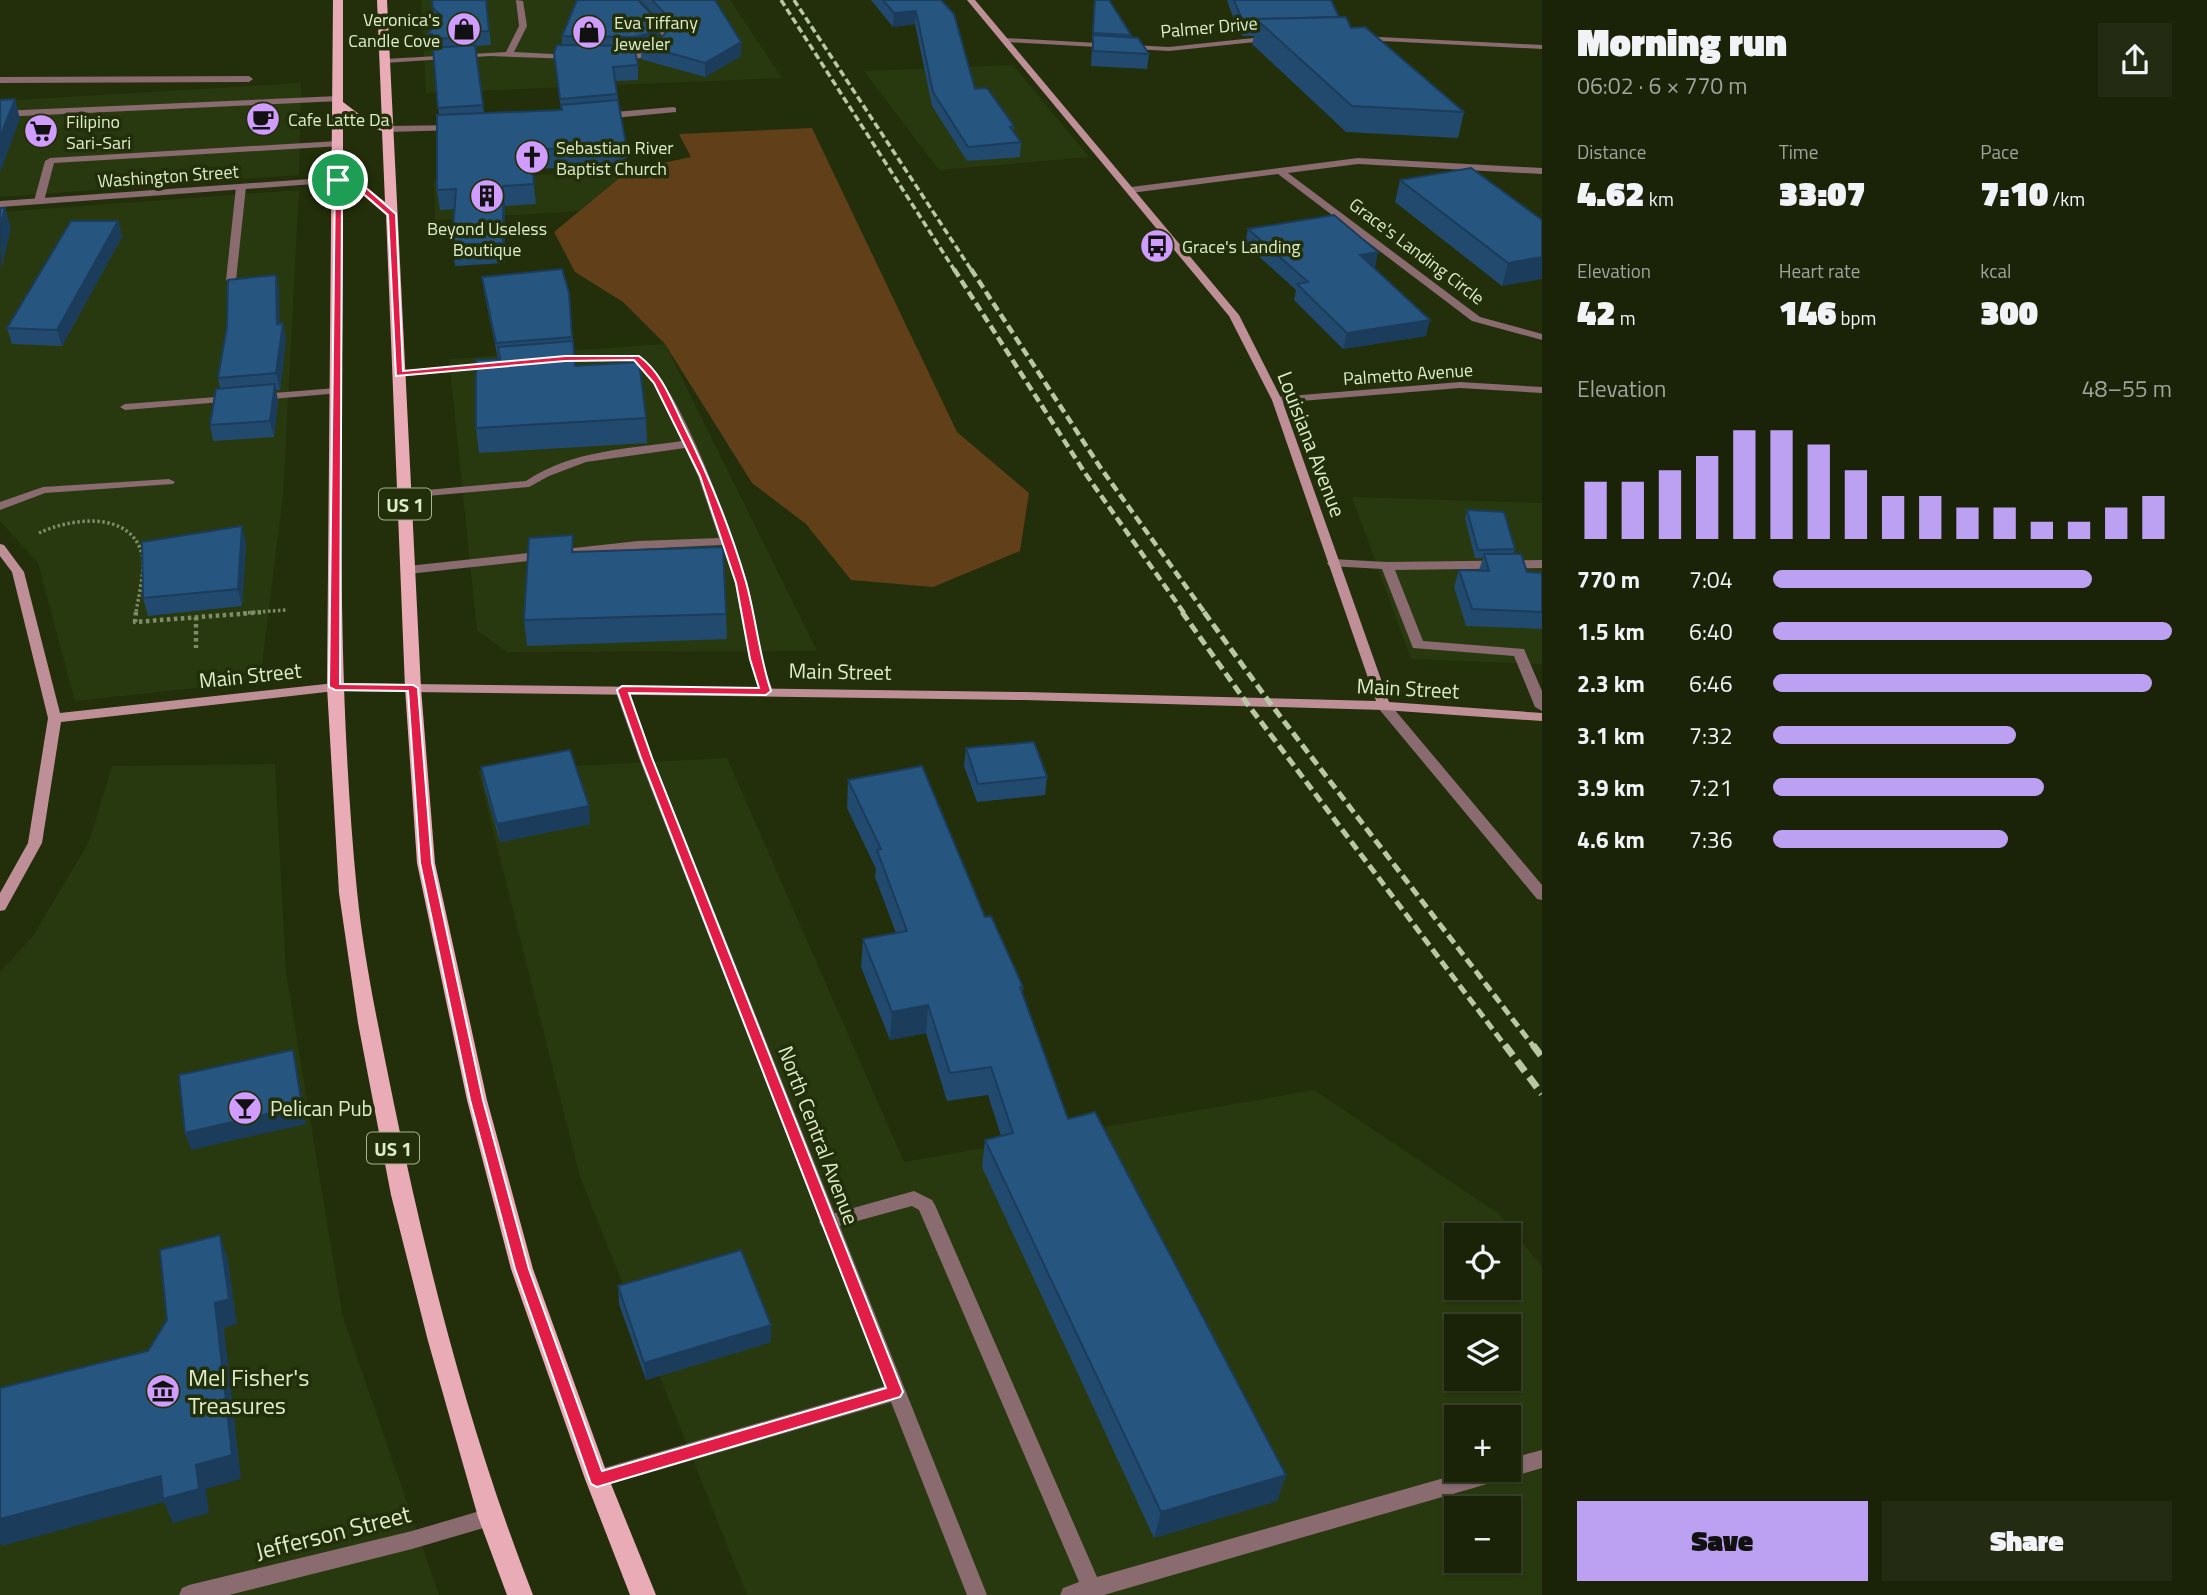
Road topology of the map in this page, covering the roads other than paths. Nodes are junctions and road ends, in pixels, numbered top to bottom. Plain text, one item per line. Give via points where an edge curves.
1 (338, 0) edge
2 (382, 0) edge
3 (633, 0) edge
4 (971, 0) edge
5 (519, 1) edge
6 (1277, 37) edge
7 (1349, 37) edge
8 (1005, 40) junction
9 (1542, 47) edge
10 (509, 55) junction
11 (608, 56) edge
12 (581, 57) edge
13 (385, 61) junction
14 (249, 79) dead end
15 (0, 80) edge
16 (338, 101) junction
17 (673, 110) dead end
18 (0, 114) edge
19 (594, 116) edge
20 (461, 127) edge
21 (388, 129) junction
22 (338, 144) junction
23 (1542, 171) edge
24 (1281, 172) junction
25 (338, 180) junction
26 (241, 187) junction
27 (1131, 190) junction
28 (39, 201) junction
29 (0, 204) edge
30 (392, 214) junction
31 (231, 280) edge
32 (1542, 337) edge
33 (540, 361) edge
34 (514, 363) edge
35 (399, 374) junction
36 (1542, 390) edge
37 (336, 391) junction
38 (254, 398) edge
39 (241, 399) edge
40 (1277, 400) junction
41 (125, 407) dead end
42 (687, 444) junction
43 (169, 482) dead end
44 (404, 495) junction
45 (0, 506) edge
46 (726, 541) junction
47 (0, 548) edge
48 (1333, 563) junction
49 (1542, 564) edge
50 (1387, 566) junction
51 (408, 570) junction
52 (335, 687) junction
53 (413, 688) junction
54 (622, 690) junction
55 (766, 691) junction
56 (1384, 706) junction
57 (1542, 706) edge
58 (1542, 717) edge
59 (55, 719) junction
60 (1542, 895) edge
61 (0, 906) edge
62 (828, 1222) junction
63 (895, 1392) junction
64 (1542, 1459) edge
65 (1521, 1465) edge
66 (597, 1479) junction
67 (1462, 1482) edge
68 (490, 1517) junction
69 (1092, 1589) junction
70 (189, 1595) edge
71 (520, 1595) edge
72 (643, 1595) edge
73 (977, 1595) edge
74 (1070, 1595) edge

1 - 16 main road, US 1
2 - 13 main road, US 1
3 - 11 street via 667,36 649,54
4 - 8 street, Louisiana Avenue
5 - 10 street via 523,26
6 - 8 street, Palmer Drive via 1169,49
7 - 9 street
8 - 27 street, Louisiana Avenue
10 - 12 street
10 - 13 street
13 - 21 main road, US 1
14 - 15 street
16 - 18 street
16 - 21 main road via 360,120
16 - 22 main road, US 1
17 - 19 street
20 - 21 street
21 - 30 main road, US 1
22 - 25 main road, US 1
22 - 28 street via 50,161
23 - 24 street via 1358,161
24 - 27 street
24 - 32 street, Grace's Landing Circle via 1476,319
25 - 26 street, Washington Street
25 - 30 main road via 362,189
25 - 37 main road, US 1
26 - 28 street, Washington Street
26 - 31 street
27 - 40 street, Louisiana Avenue via 1234,315
28 - 29 street, Washington Street
30 - 35 main road, US 1
33 - 42 street via 636,358 659,383
34 - 35 street
35 - 44 main road, US 1
36 - 40 street, Palmetto Avenue via 1460,385
37 - 38 street
37 - 52 main road, US 1
39 - 41 street
40 - 48 street, Louisiana Avenue
42 - 44 street via 585,458 542,473 529,484
42 - 46 street via 704,476
43 - 45 street via 43,490
44 - 51 main road, US 1
46 - 51 street via 638,545
46 - 55 street via 741,583 755,659
47 - 59 street via 18,572
48 - 50 street
48 - 56 street, Louisiana Avenue
49 - 50 street
50 - 57 street via 1418,645 1519,652
51 - 53 main road, US 1
52 - 53 street, Main Street
52 - 59 street, Main Street
52 - 68 main road, US 1 via 348,893 368,1023 409,1222
53 - 54 street, Main Street
53 - 66 main road, US 1 via 426,863 477,1100 522,1269
54 - 55 street, Main Street
54 - 62 street, North Central Avenue
55 - 56 street, Main Street
56 - 58 street, Main Street
56 - 60 street, Louisiana Avenue
59 - 61 street via 34,843
62 - 63 street, North Central Avenue
62 - 69 street via 914,1198 926,1205
63 - 66 street
63 - 73 street, North Central Avenue
64 - 65 street
66 - 72 main road, US 1
67 - 69 street
68 - 70 street, Jefferson Street
68 - 71 main road, US 1
69 - 74 street

